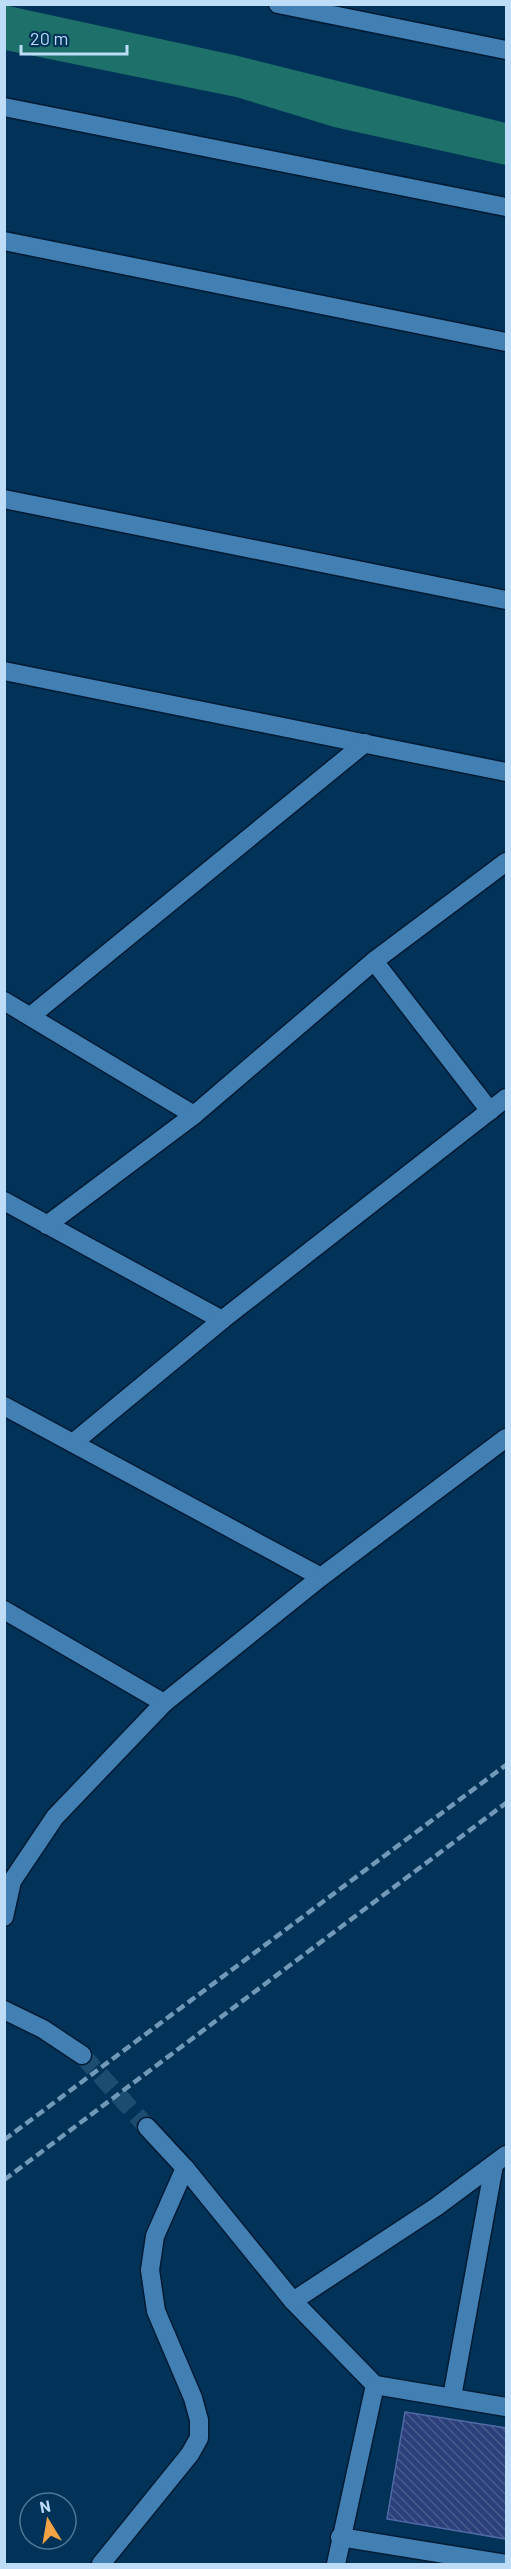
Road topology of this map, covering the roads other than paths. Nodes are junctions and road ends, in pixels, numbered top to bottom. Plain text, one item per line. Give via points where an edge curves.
1 (278, 4) edge
2 (328, 9) edge
3 (507, 50) edge
4 (4, 107) edge
5 (507, 207) edge
6 (4, 241) edge
7 (507, 342) edge
8 (4, 499) edge
9 (507, 600) edge
10 (4, 670) edge
11 (365, 743) junction
12 (507, 772) edge
13 (507, 862) edge
14 (374, 962) junction
15 (4, 1001) edge
16 (32, 1015) junction
17 (507, 1098) edge
18 (489, 1111) junction
19 (194, 1115) junction
20 (4, 1202) edge
21 (47, 1225) junction
22 (222, 1320) junction
23 (4, 1406) edge
24 (507, 1438) edge
25 (74, 1443) junction
26 (321, 1577) junction
27 (4, 1610) edge
28 (164, 1703) junction
29 (4, 1917) edge
30 (4, 2010) edge
31 (82, 2055) tunnel mouth
32 (147, 2127) tunnel mouth
33 (500, 2160) edge
34 (185, 2168) junction
35 (293, 2301) junction
36 (375, 2385) junction
37 (452, 2397) junction
38 (507, 2407) edge
39 (340, 2537) junction
40 (501, 2563) edge
41 (101, 2565) edge
42 (336, 2565) edge

1 - 2 street
2 - 3 street
4 - 5 street
6 - 7 street
8 - 9 street
10 - 11 street
11 - 12 street
11 - 16 street
13 - 14 street
14 - 18 street
14 - 19 street
15 - 16 street
16 - 19 street
17 - 18 street
18 - 22 street
19 - 21 street
20 - 21 street
21 - 22 street
22 - 25 street
23 - 25 street
24 - 26 street
25 - 26 street
26 - 28 street
27 - 28 street
28 - 29 street via 56,1817 12,1881
30 - 31 street via 43,2028
32 - 34 street
33 - 35 street
33 - 37 street
34 - 35 street
34 - 41 street via 155,2236 150,2270 156,2311 193,2398 199,2438
35 - 36 street
36 - 37 street
36 - 39 street
37 - 38 street
39 - 40 street
39 - 42 street

